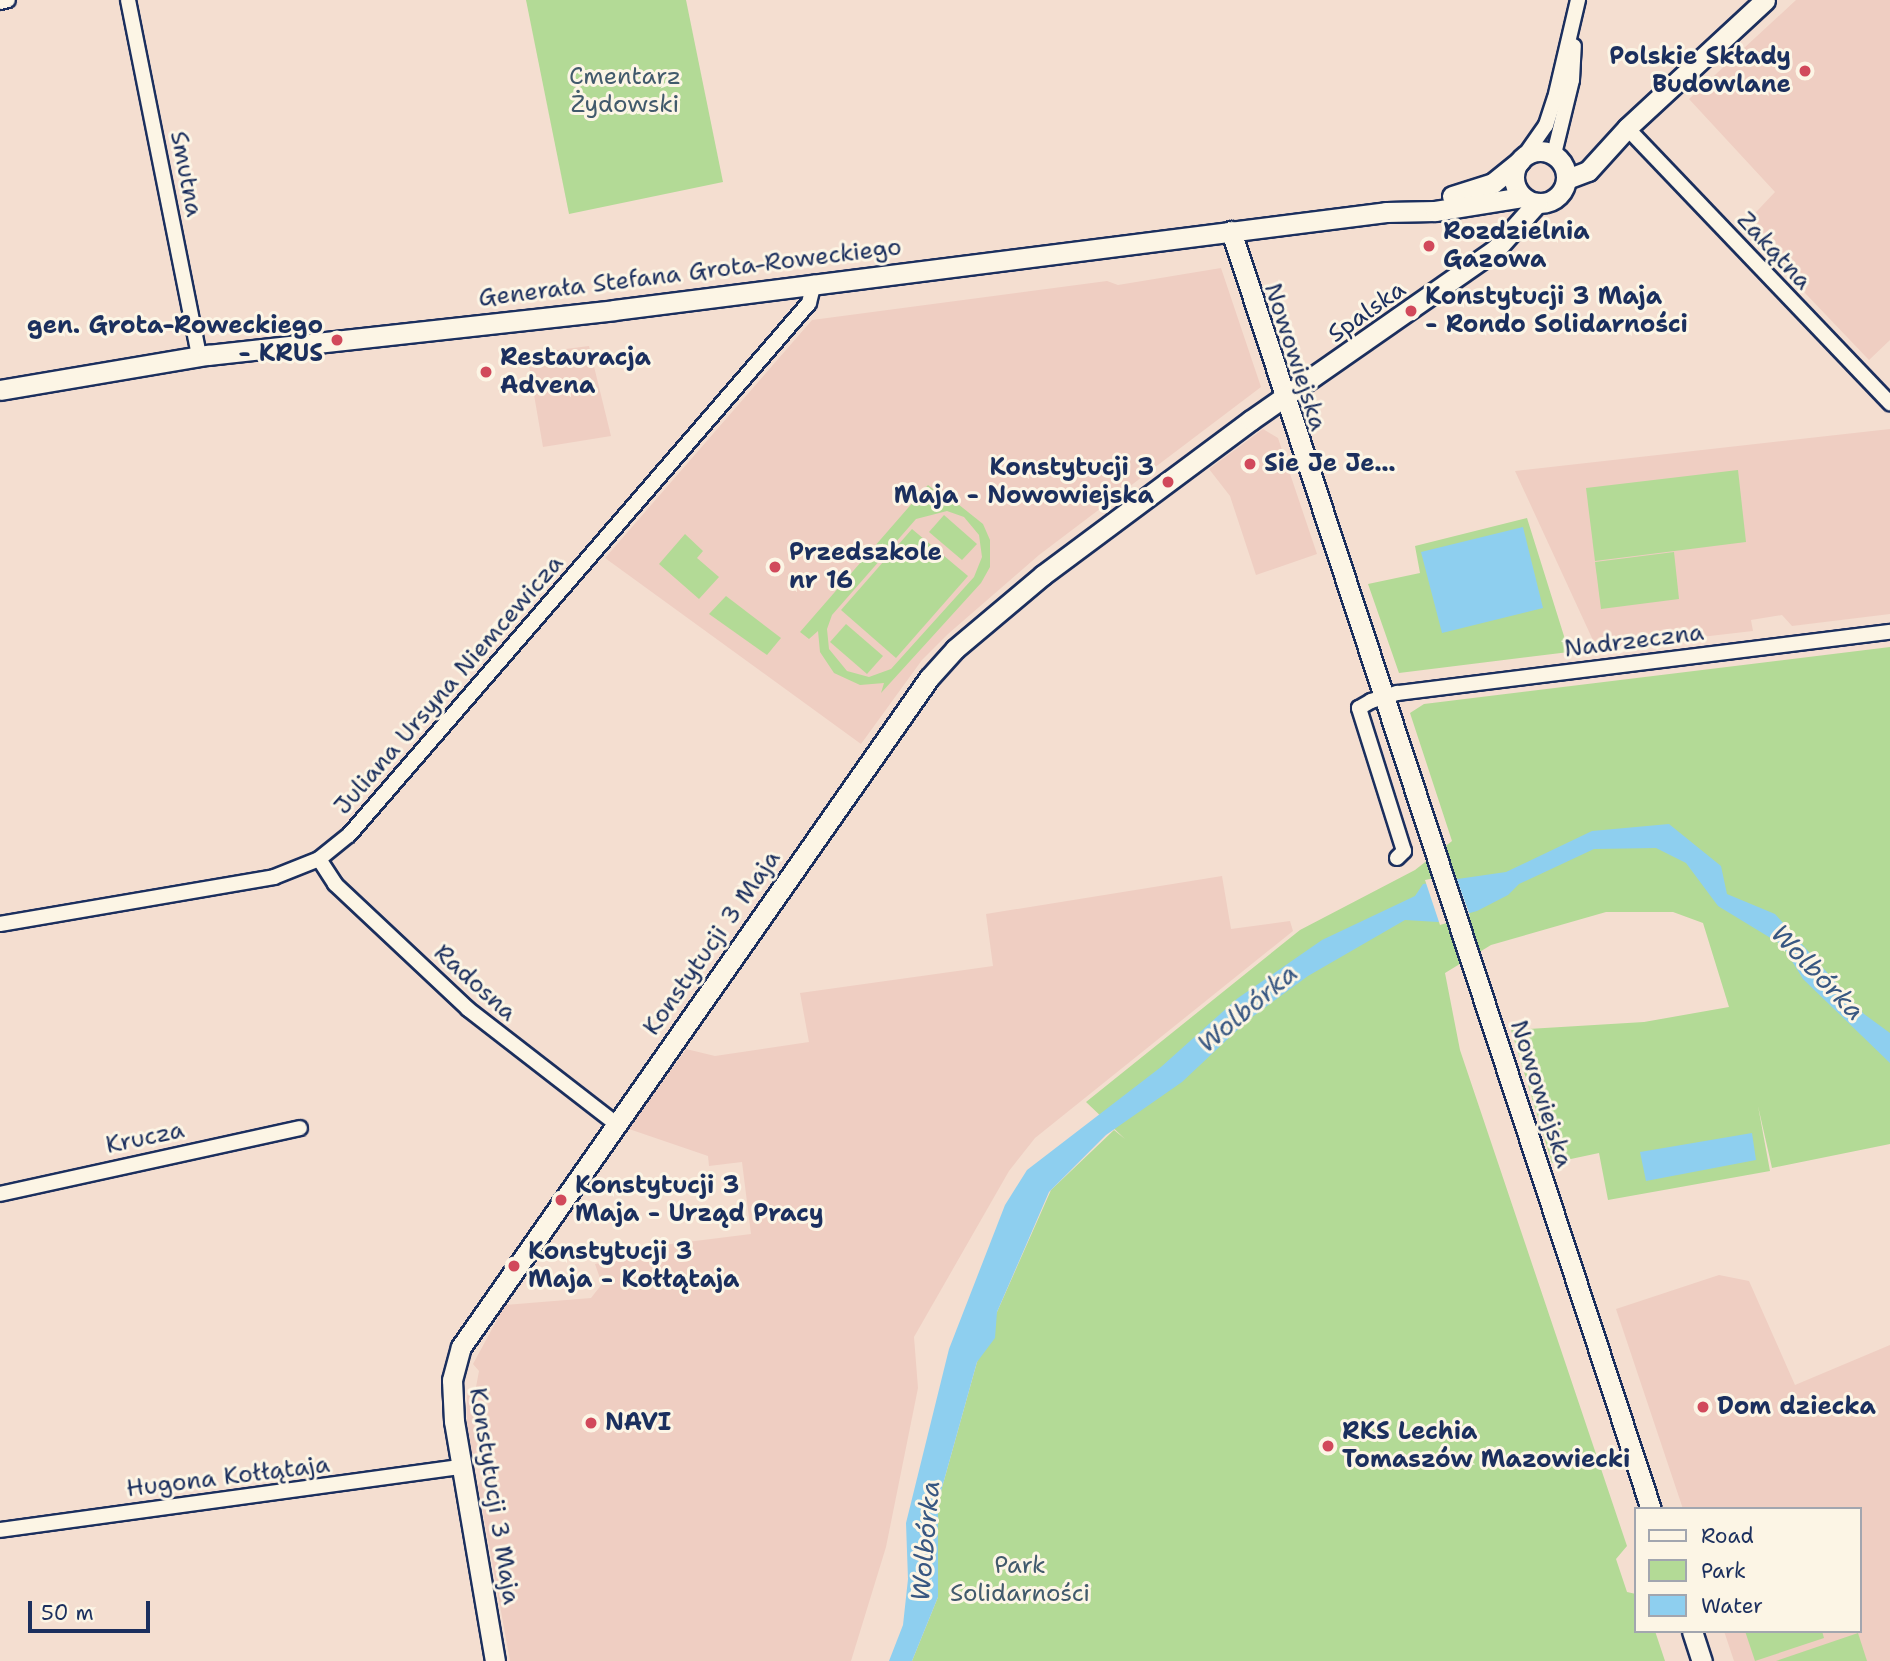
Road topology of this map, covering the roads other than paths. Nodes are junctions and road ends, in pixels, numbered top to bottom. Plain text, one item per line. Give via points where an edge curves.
1 (8, 0) edge
2 (128, 0) edge
3 (1578, 0) edge
4 (1765, 0) edge
5 (0, 2) edge
6 (1576, 16) junction
7 (1627, 128) junction
8 (1556, 156) junction
9 (1522, 158) junction
10 (1567, 179) junction
11 (1530, 200) junction
12 (1387, 212) junction
13 (1231, 231) junction
14 (814, 283) junction
15 (199, 356) junction
16 (0, 390) edge
17 (1284, 401) junction
18 (1890, 403) edge
19 (1890, 632) edge
20 (1383, 695) junction
21 (1397, 858) dead end
22 (319, 859) junction
23 (0, 924) edge
24 (615, 1124) junction
25 (300, 1128) dead end
26 (0, 1194) edge
27 (462, 1467) junction
28 (1650, 1507) edge
29 (0, 1530) edge
30 (1693, 1633) edge
31 (495, 1661) edge
32 (1702, 1661) edge

1 - 5 street
2 - 15 street, Smutna
3 - 6 street
4 - 7 street
6 - 8 street via 1572,80
6 - 9 street via 1546,125
7 - 8 street via 1586,156
7 - 10 street via 1588,171
7 - 18 street, Zakątna
8 - 9 street via 1539,151
8 - 10 street
9 - 11 street via 1514,176
9 - 12 street, Generała Stefana Grota-Roweckiego via 1506,175 1475,191
10 - 11 street via 1560,195
11 - 12 street, Generała Stefana Grota-Roweckiego
11 - 17 street, Spalska via 1494,250
12 - 13 street, Generała Stefana Grota-Roweckiego
13 - 14 street, Generała Stefana Grota-Roweckiego
13 - 17 street, Nowowiejska
14 - 15 street, Generała Stefana Grota-Roweckiego
14 - 22 street, Juliana Ursyna Niemcewicza via 809,303 349,835
15 - 16 street, Generała Stefana Grota-Roweckiego
17 - 20 street, Nowowiejska
17 - 24 street, Konstytucji 3 Maja via 1251,420 1043,575 942,663
19 - 20 street, Nadrzeczna
20 - 21 street via 1359,708 1404,851
20 - 28 street, Nowowiejska
22 - 23 street, Juliana Ursyna Niemcewicza via 274,877
22 - 24 street, Radosna via 335,884 468,1009
24 - 27 street, Konstytucji 3 Maja via 461,1347 452,1400
25 - 26 street, Krucza
27 - 29 street, Hugona Kołłątaja
27 - 31 street, Konstytucji 3 Maja
30 - 32 street

